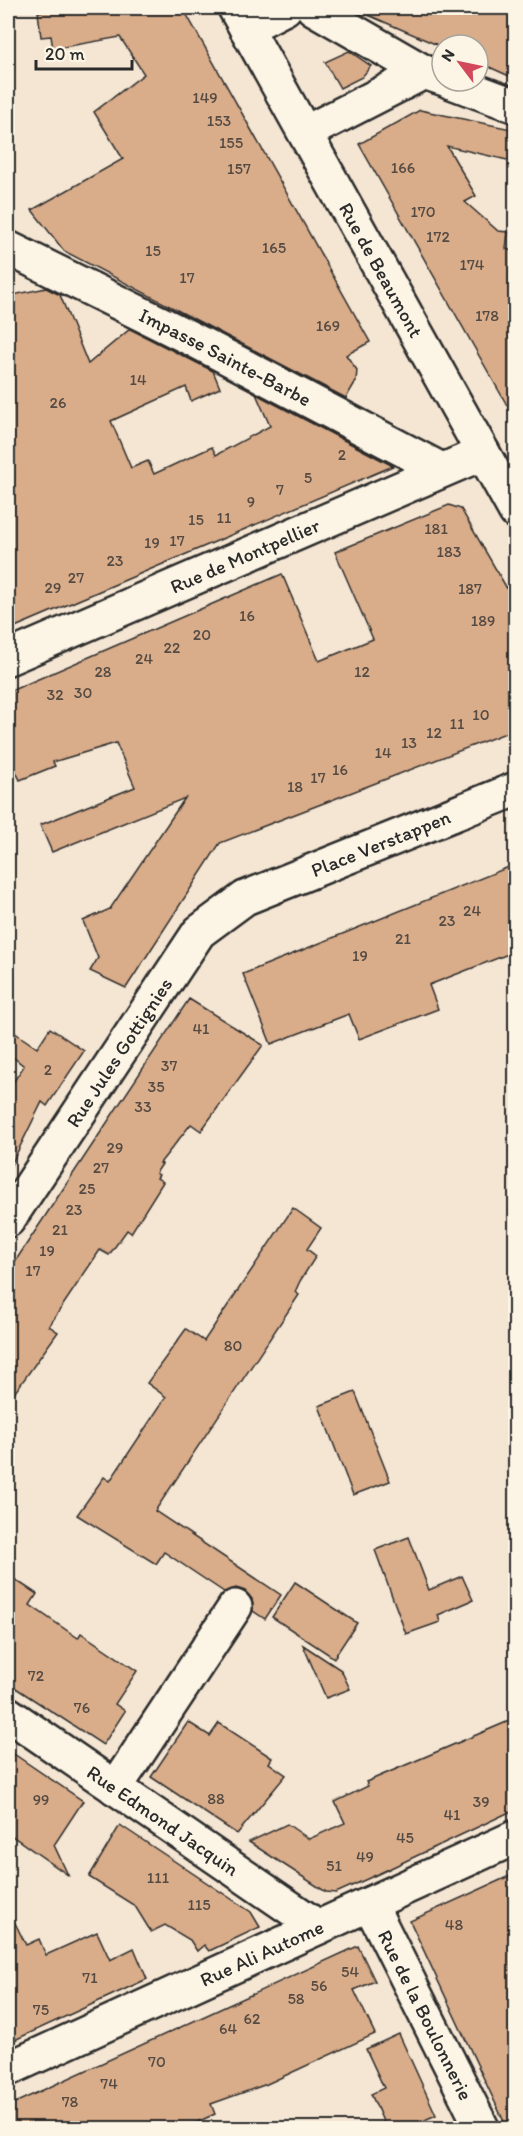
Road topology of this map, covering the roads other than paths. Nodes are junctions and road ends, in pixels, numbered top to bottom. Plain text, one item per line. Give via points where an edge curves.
1 (285, 8) edge
2 (313, 8) edge
3 (240, 18) edge
4 (430, 73) edge
5 (430, 80) edge
6 (481, 93) edge
7 (516, 106) edge
8 (305, 133) junction
9 (8, 248) edge
10 (483, 453) junction
11 (442, 470) junction
12 (512, 499) edge
13 (8, 658) edge
14 (516, 789) edge
15 (245, 898) joint
16 (8, 1220) edge
17 (235, 1606) dead end
18 (8, 1714) edge
19 (116, 1788) junction
20 (516, 1837) edge
21 (370, 1904) junction
22 (318, 1927) junction
23 (8, 2069) edge
24 (482, 2128) edge

1 - 3 street, Rue de Beaumont
2 - 4 street
3 - 8 street, Rue de Beaumont
5 - 8 street
6 - 7 street
8 - 10 street, Rue de Beaumont
9 - 11 street, Impasse Sainte-Barbe
10 - 11 street, Rue de Montpellier
10 - 12 street, Rue de Beaumont
11 - 13 street, Rue de Montpellier
14 - 15 street, Place Verstappen
15 - 16 street, Rue Jules Gottignies via 199,932
17 - 19 street
18 - 19 street, Rue Edmond Jacquin
19 - 22 street, Rue Edmond Jacquin
20 - 21 street, Rue Ali Autome
21 - 22 street, Rue Ali Autome
21 - 24 street, Rue de la Boulonnerie
22 - 23 street, Rue Ali Autome

